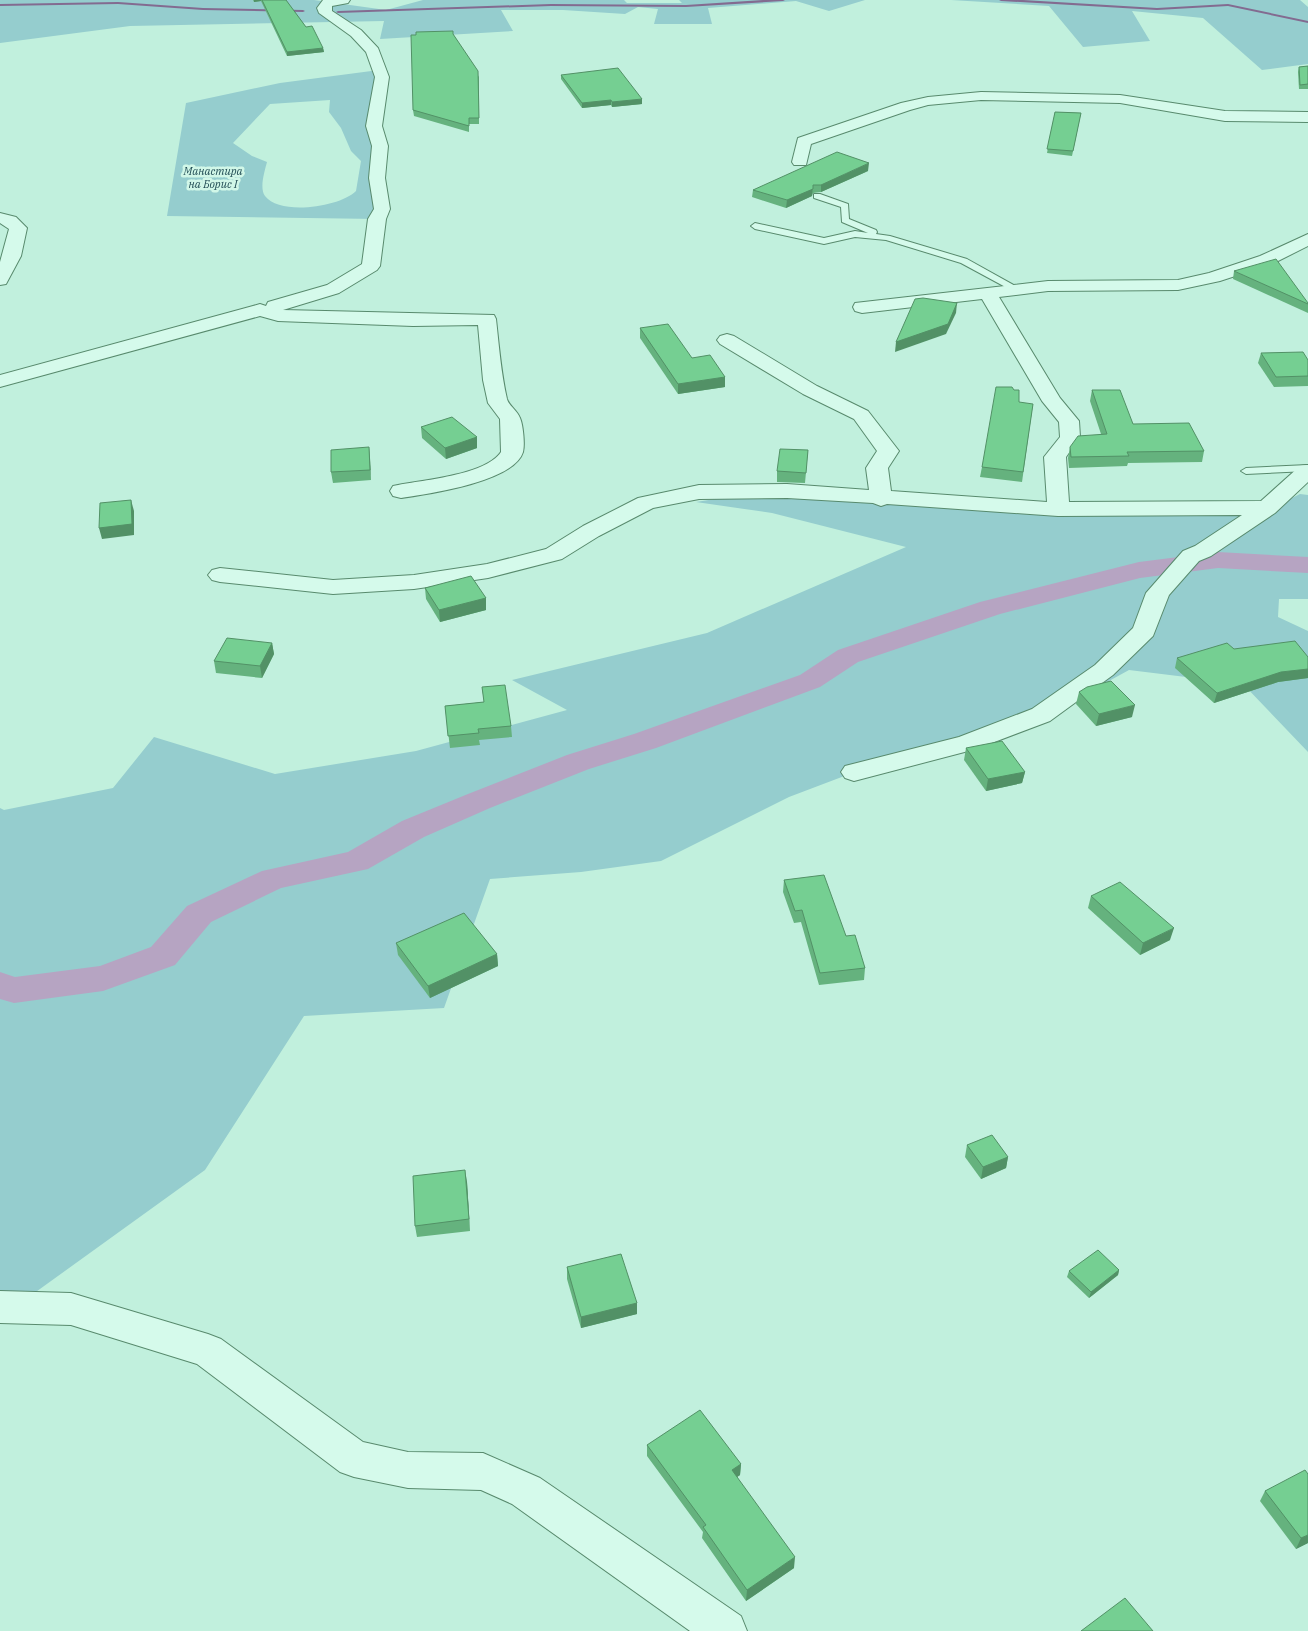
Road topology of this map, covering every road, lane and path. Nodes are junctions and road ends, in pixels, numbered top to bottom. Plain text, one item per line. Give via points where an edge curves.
1 (343, 0) edge
2 (1308, 117) edge
3 (800, 162) dead end
4 (817, 196) edge
5 (0, 218) edge
6 (755, 226) dead end
7 (887, 238) junction
8 (1308, 239) edge
9 (0, 280) edge
10 (1014, 288) junction
11 (988, 294) junction
12 (862, 307) dead end
13 (260, 310) junction
14 (727, 340) dead end
15 (0, 381) edge
16 (1308, 470) edge
17 (1246, 471) dead end
18 (401, 491) dead end
19 (881, 499) junction
20 (1267, 508) junction
21 (1058, 509) junction
22 (220, 575) dead end
23 (854, 772) dead end
24 (0, 1307) edge
25 (726, 1631) edge

1 - 13 street via 328,11 373,51 382,77 374,126 380,146 377,178 382,209 376,219 371,266 333,289
2 - 3 street via 1225,116 1120,99 953,98 906,106 804,141
4 - 7 lane via 845,206 845,220
5 - 9 street via 18,228 12,256
6 - 7 lane via 824,241 855,234
7 - 10 lane via 964,261
8 - 10 street via 1266,260 1178,285
10 - 11 street
11 - 12 street
11 - 21 street via 1052,401 1069,421 1070,437 1056,457
13 - 15 street
13 - 18 street via 278,315 487,319 493,380 498,403 510,418 512,452 506,461 492,469 449,484
14 - 19 street via 810,390 861,414 888,451 877,468
16 - 17 lane
16 - 20 street
19 - 21 street
19 - 22 street via 787,491 699,492 646,503 554,554 488,571 414,582 332,587
20 - 21 street
20 - 23 street via 1203,552 1191,556 1158,593 1144,631 1104,670 1041,715 967,743
24 - 25 street via 71,1309 208,1351 354,1460 408,1470 483,1472 526,1491

